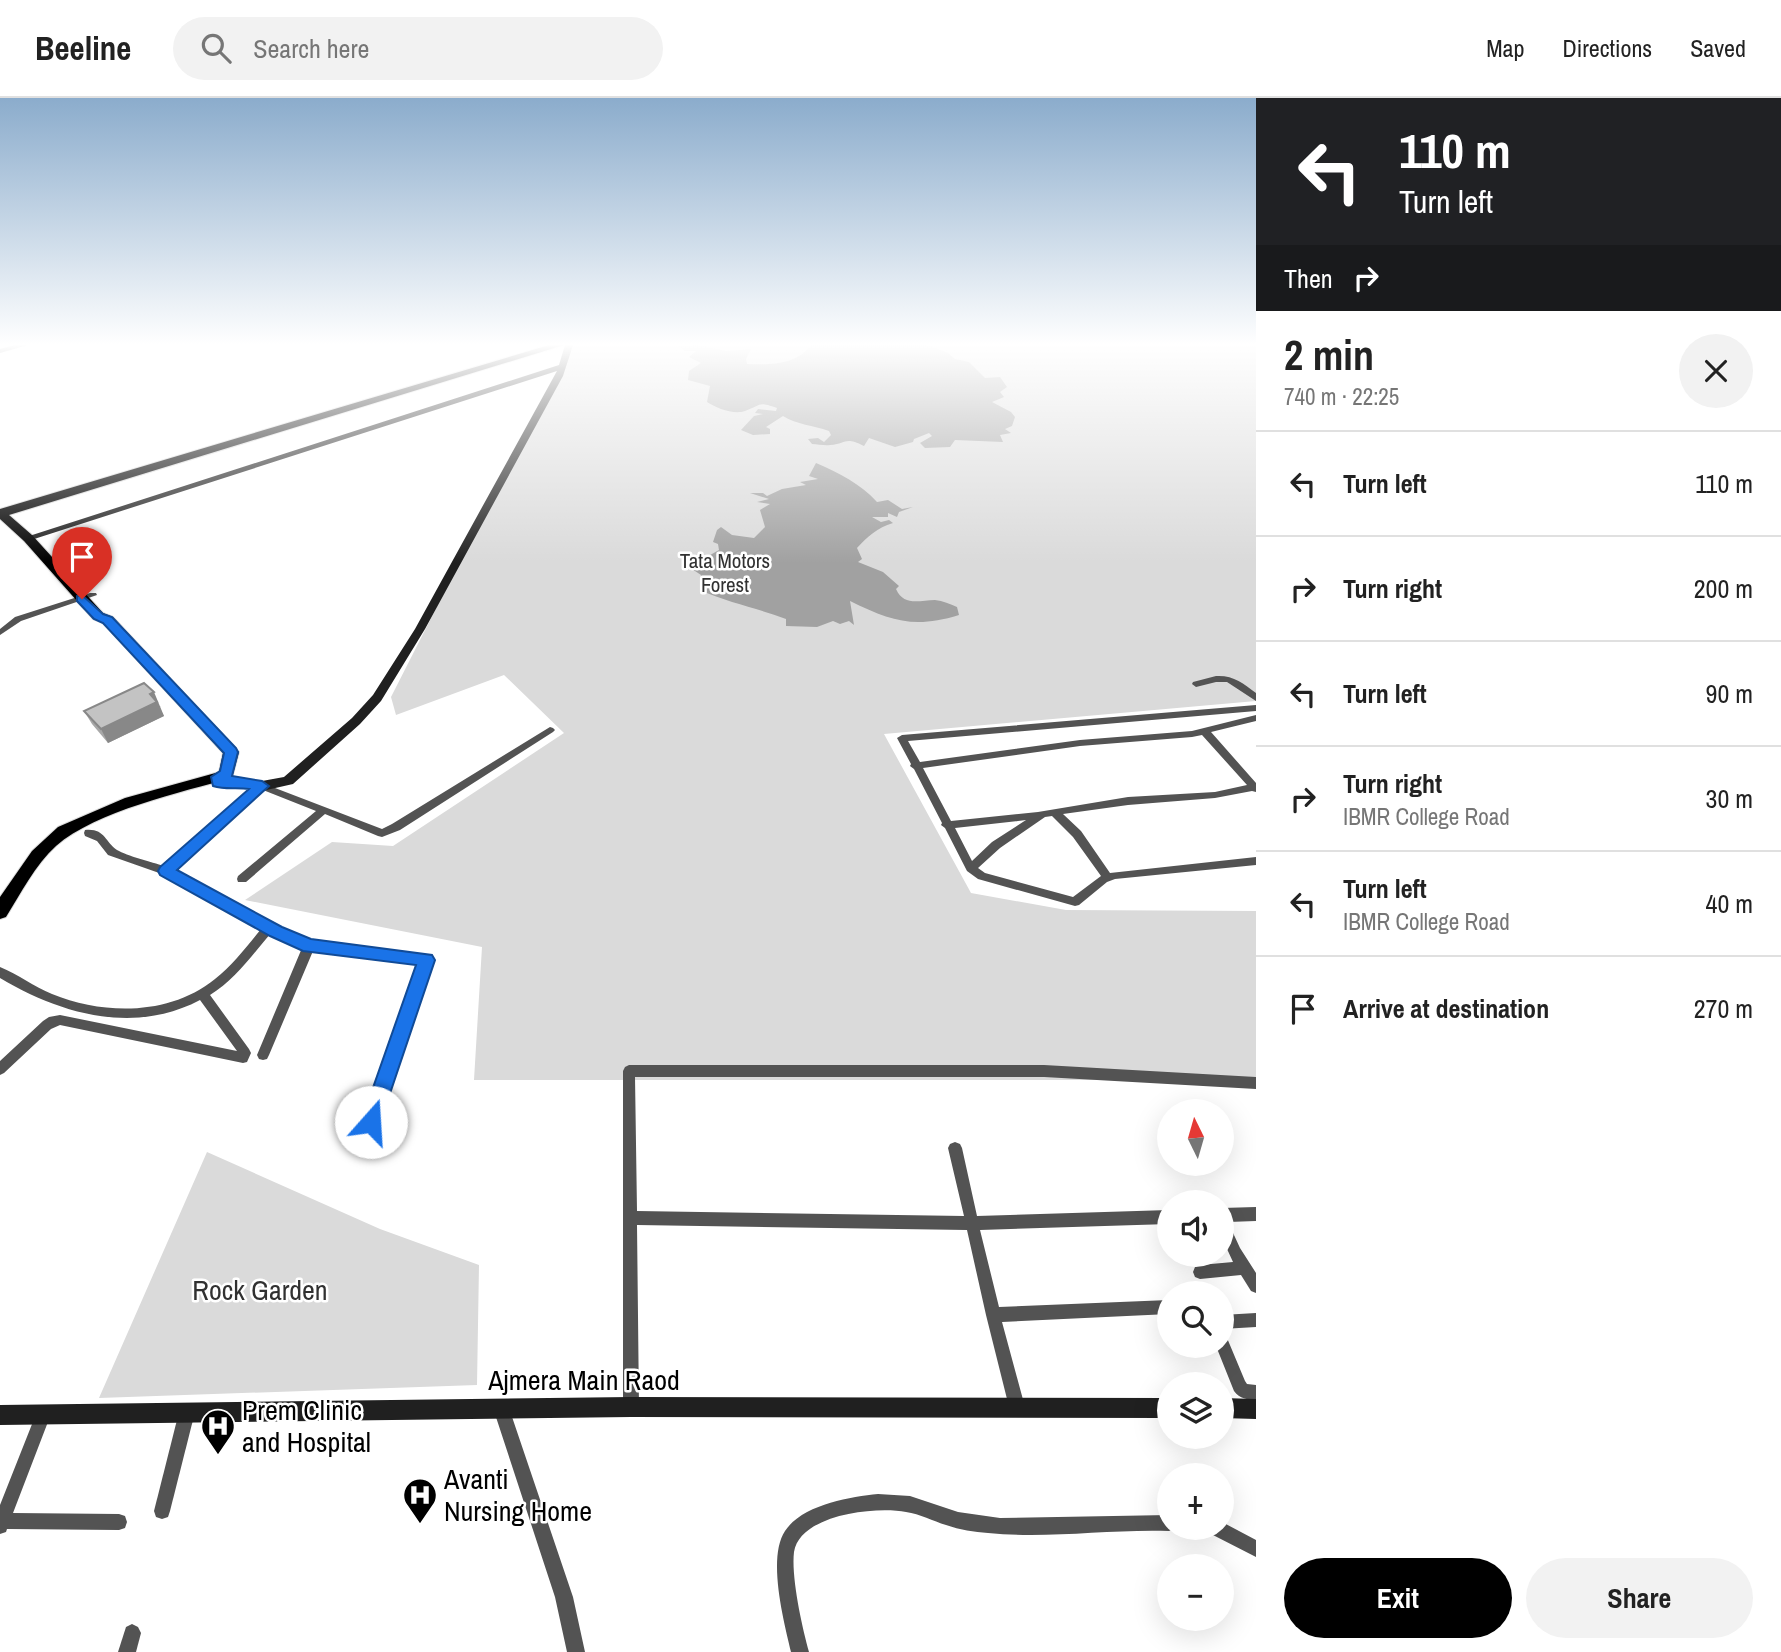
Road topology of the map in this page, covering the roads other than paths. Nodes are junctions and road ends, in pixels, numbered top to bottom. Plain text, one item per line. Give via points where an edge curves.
1 (298, 418) edge
2 (313, 418) edge
3 (402, 418) edge
4 (533, 418) edge
5 (2, 508) edge
6 (32, 536) junction
7 (87, 597) junction
8 (0, 633) edge
9 (1196, 684) dead end
10 (1256, 698) edge
11 (1256, 708) edge
12 (1256, 718) edge
13 (550, 730) dead end
14 (1205, 732) junction
15 (915, 766) junction
16 (225, 779) junction
17 (262, 786) junction
18 (1255, 788) edge
19 (322, 811) junction
20 (1054, 812) junction
21 (1042, 814) junction
22 (946, 825) junction
23 (89, 832) junction
24 (42, 853) junction
25 (1256, 861) edge
26 (971, 868) junction
27 (166, 871) junction
28 (1108, 878) junction
29 (242, 879) dead end
30 (0, 912) edge
31 (269, 927) junction
32 (309, 946) junction
33 (0, 972) edge
34 (202, 994) junction
35 (263, 1055) dead end
36 (0, 1069) edge
37 (1256, 1083) edge
38 (371, 1122) dead end
39 (955, 1148) dead end
40 (1256, 1214) edge
41 (1234, 1215) edge
42 (1157, 1217) edge
43 (630, 1218) junction
44 (973, 1223) junction
45 (1234, 1248) edge
46 (1244, 1268) junction
47 (1200, 1272) dead end
48 (1256, 1286) edge
49 (1157, 1308) edge
50 (993, 1315) junction
51 (1256, 1320) edge
52 (1234, 1321) edge
53 (1228, 1358) edge
54 (1256, 1393) edge
55 (631, 1407) junction
56 (1017, 1407) junction
57 (501, 1408) junction
58 (1157, 1408) edge
59 (1234, 1408) edge
60 (1256, 1409) edge
61 (187, 1412) junction
62 (43, 1414) junction
63 (0, 1415) edge
64 (162, 1511) dead end
65 (119, 1522) dead end
66 (1, 1523) edge
67 (1157, 1523) edge
68 (1234, 1537) edge
69 (1256, 1549) edge
70 (132, 1633) dead end
71 (127, 1652) edge
72 (576, 1652) edge
73 (800, 1652) edge

1 - 5 main road
2 - 5 main road
3 - 6 street
4 - 17 street via 377,698 288,781
5 - 6 main road
6 - 7 main road
7 - 8 street via 19,620
7 - 16 main road via 99,616 108,620 231,752
9 - 10 street via 1227,677
11 - 15 street via 902,738
12 - 14 street
13 - 19 street via 388,831 375,832
14 - 15 street via 1080,743
14 - 18 street
15 - 22 street
16 - 17 street
16 - 23 main road
16 - 24 main road via 150,796 100,815 51,840
17 - 19 street
17 - 27 street
18 - 20 street
19 - 29 street
20 - 21 street
20 - 28 street via 1077,834
21 - 22 street
21 - 26 street
22 - 26 street
23 - 24 main road
23 - 27 street via 112,852
24 - 30 main road
25 - 28 street
26 - 28 street via 982,876 1075,902
27 - 31 street
31 - 32 street
31 - 34 street via 215,986
32 - 35 street
32 - 38 street via 426,960
33 - 34 street via 67,1005 102,1013 145,1015
34 - 36 street via 244,1053 243,1058 60,1020 47,1025
37 - 43 street via 1044,1071 629,1071
39 - 44 street
40 - 41 street
42 - 44 street
43 - 44 street
43 - 55 street
44 - 50 street
45 - 46 street
46 - 47 street
46 - 48 street
49 - 50 street
50 - 56 street
51 - 52 street
53 - 54 street via 1243,1391
55 - 56 street, Ajmera Main Raod
55 - 57 street, Ajmera Main Raod
56 - 58 street, Ajmera Main Raod
57 - 61 street, Ajmera Main Raod
57 - 72 street via 564,1597
59 - 60 street
61 - 62 street, Ajmera Main Raod
61 - 64 street
62 - 63 street, Ajmera Main Raod
62 - 66 street
65 - 66 street
67 - 73 street via 1018,1527 939,1517 909,1504 869,1501 836,1508 792,1535 785,1550
68 - 69 street
70 - 71 street

